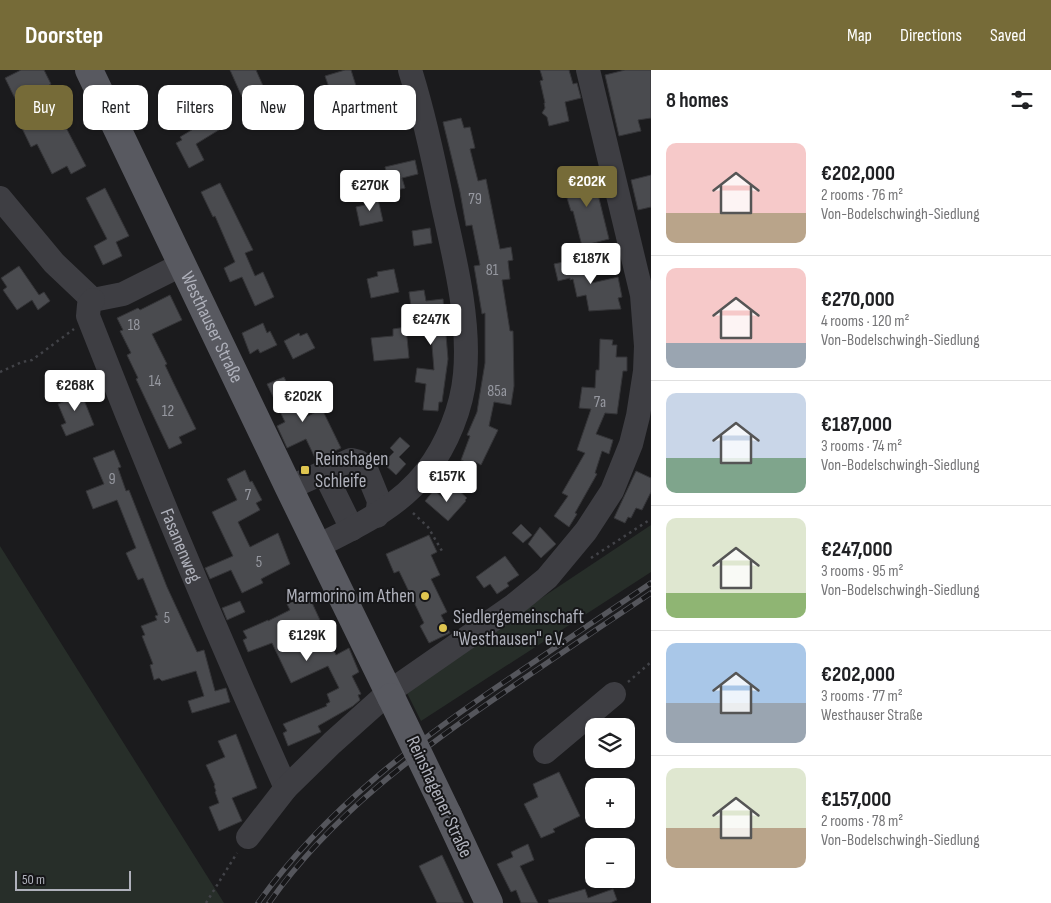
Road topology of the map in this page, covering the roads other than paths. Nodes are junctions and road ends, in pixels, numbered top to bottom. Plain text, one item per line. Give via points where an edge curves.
1 (89, 70) edge
2 (410, 70) edge
3 (588, 70) edge
4 (0, 198) edge
5 (181, 265) junction
6 (90, 308) junction
7 (324, 472) junction
8 (289, 488) junction
9 (377, 516) junction
10 (352, 529) junction
11 (318, 546) junction
12 (390, 694) junction
13 (614, 694) road end
14 (545, 752) dead end
15 (286, 788) junction
16 (248, 837) road end
17 (489, 903) edge

1 - 5 main road, Westhauser Straße
2 - 9 street via 456,265 464,327 465,376 447,438 426,472
3 - 12 street via 643,304 645,371 631,444 600,511 547,578
4 - 6 street, Fasanenweg
5 - 6 street
5 - 8 main road, Westhauser Straße
6 - 15 street, Fasanenweg via 152,481
7 - 8 street
7 - 9 street via 351,460 359,462 366,469 379,501
7 - 10 street
8 - 11 main road, Westhauser Straße
9 - 10 street
10 - 11 street
11 - 12 main road, Westhauser Straße
12 - 15 street via 332,743
12 - 17 main road, Reinshagener Straße, bridge
13 - 14 street
15 - 16 street

